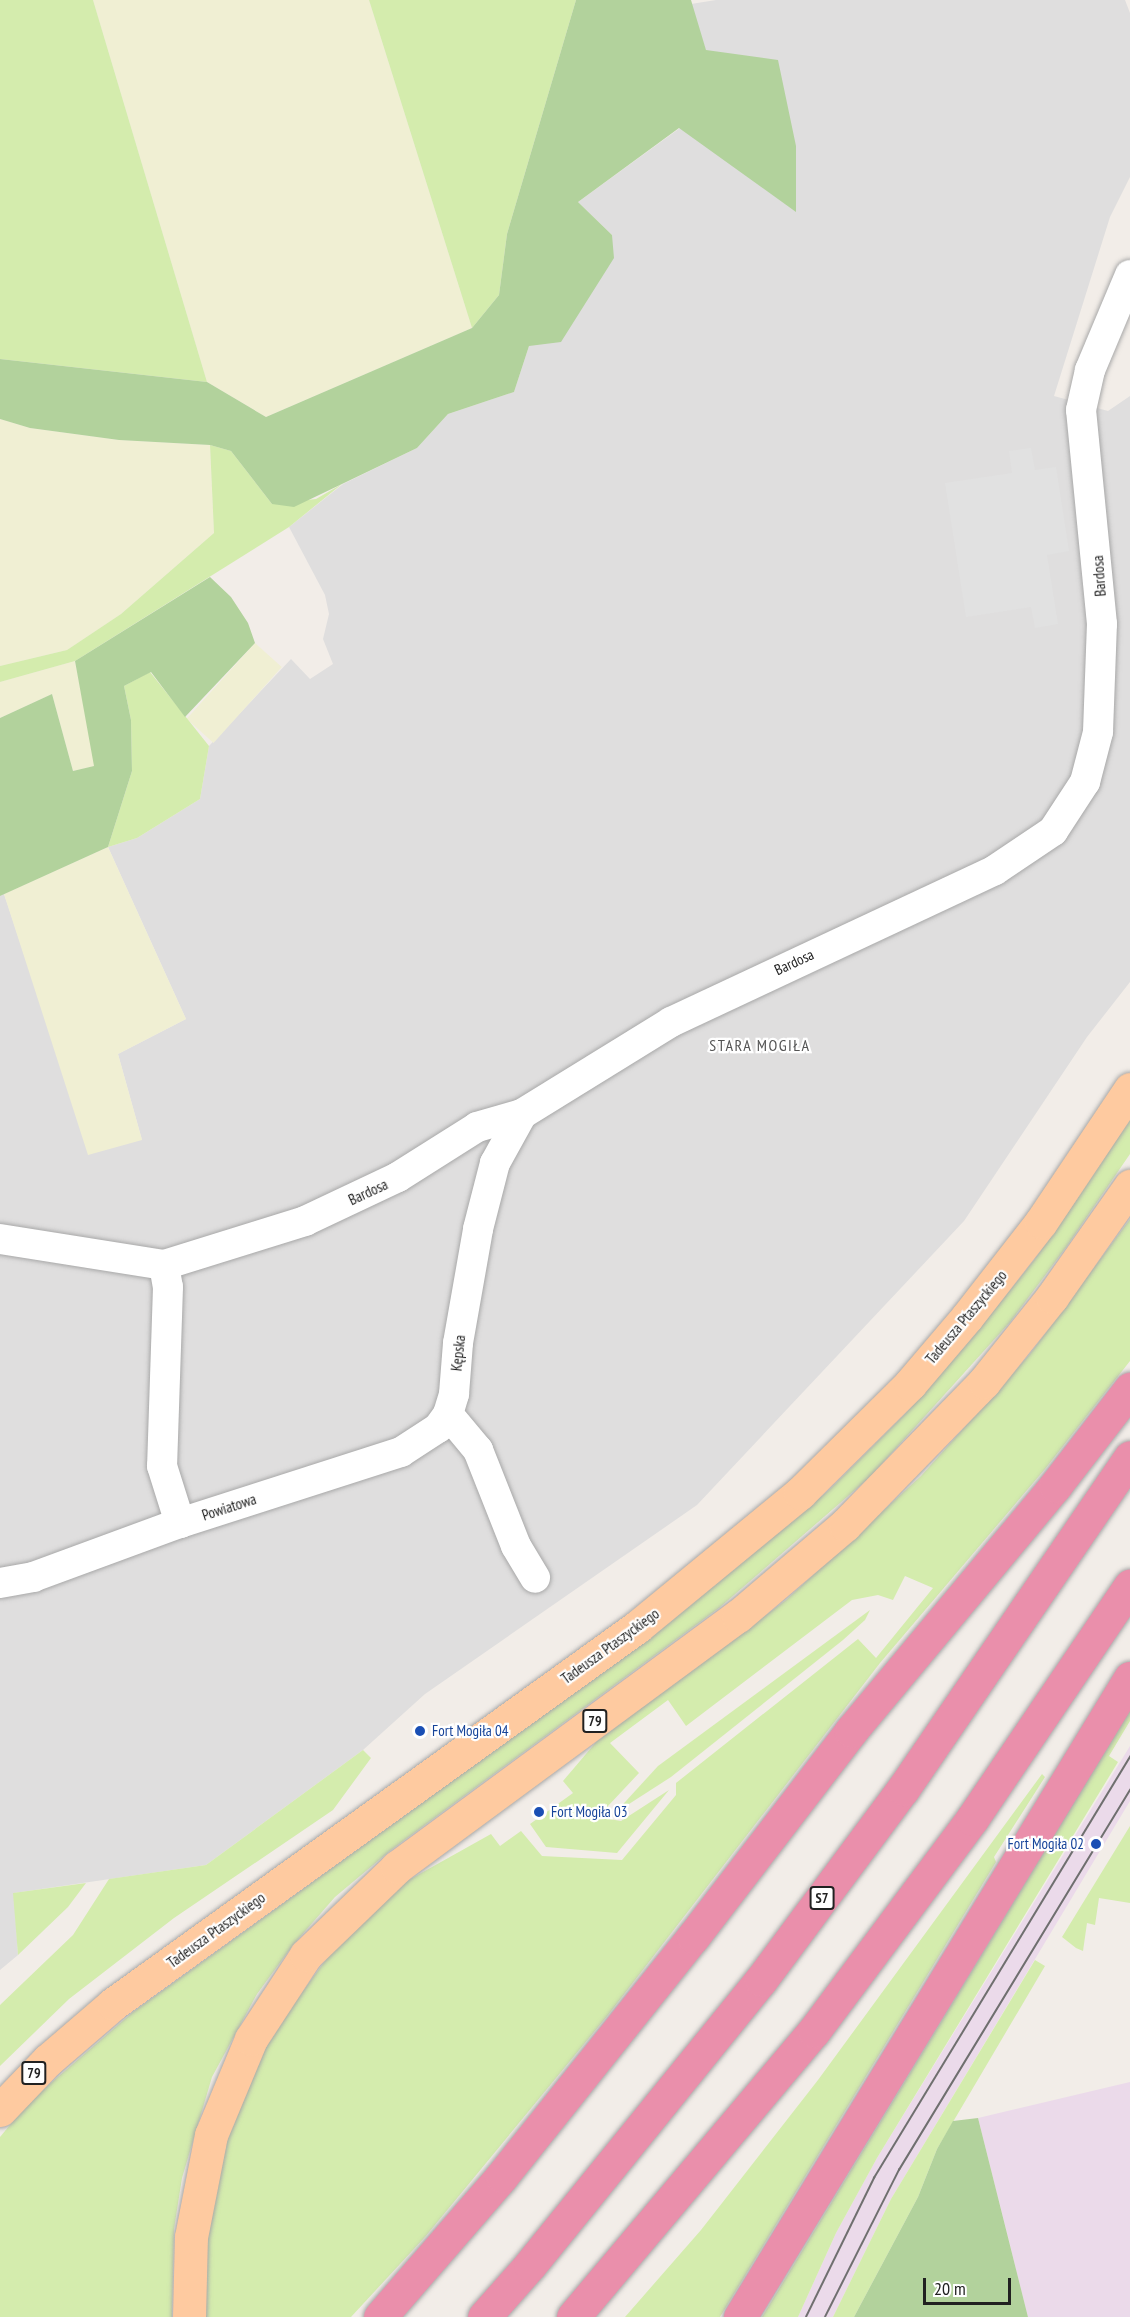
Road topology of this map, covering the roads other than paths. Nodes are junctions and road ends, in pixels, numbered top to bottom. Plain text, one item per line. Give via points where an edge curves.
1 (1130, 275) edge
2 (1130, 1089) edge
3 (522, 1114) junction
4 (1130, 1186) edge
5 (0, 1239) edge
6 (164, 1265) junction
7 (1130, 1389) edge
8 (448, 1414) junction
9 (1130, 1457) edge
10 (180, 1523) junction
11 (535, 1578) dead end
12 (0, 1583) edge
13 (1130, 1586) edge
14 (1130, 1678) edge
15 (0, 2110) edge
16 (189, 2317) edge
17 (380, 2317) edge
18 (484, 2317) edge
19 (573, 2317) edge
20 (740, 2317) edge

1 - 3 street, Bardosa via 1090,370 1081,410 1099,585 1102,700 1093,760 1064,819 1040,841 1003,865 663,1026
2 - 15 main road, Tadeusza Ptaszyckiego / 79 via 1041,1222 967,1317 910,1384 800,1493 646,1620 113,2004 48,2060
3 - 6 street, Bardosa via 477,1126 398,1177 305,1221
3 - 8 street, Kępska via 495,1163 478,1229
4 - 16 main road, 79 via 1017,1342 913,1459 845,1525 738,1616 397,1867 306,1955 251,2039 218,2112 195,2202 188,2271
5 - 6 street, Bardosa
6 - 10 street via 168,1287 162,1466
7 - 17 highway via 1055,1486 851,1731 693,1937 495,2184
8 - 10 street, Powiatowa via 424,1440 401,1452
8 - 11 street via 478,1450 516,1546
9 - 18 highway, S7 via 903,1789 761,1980
10 - 12 street, Powiatowa via 33,1577
13 - 19 highway via 972,1820 814,2031
14 - 20 highway

